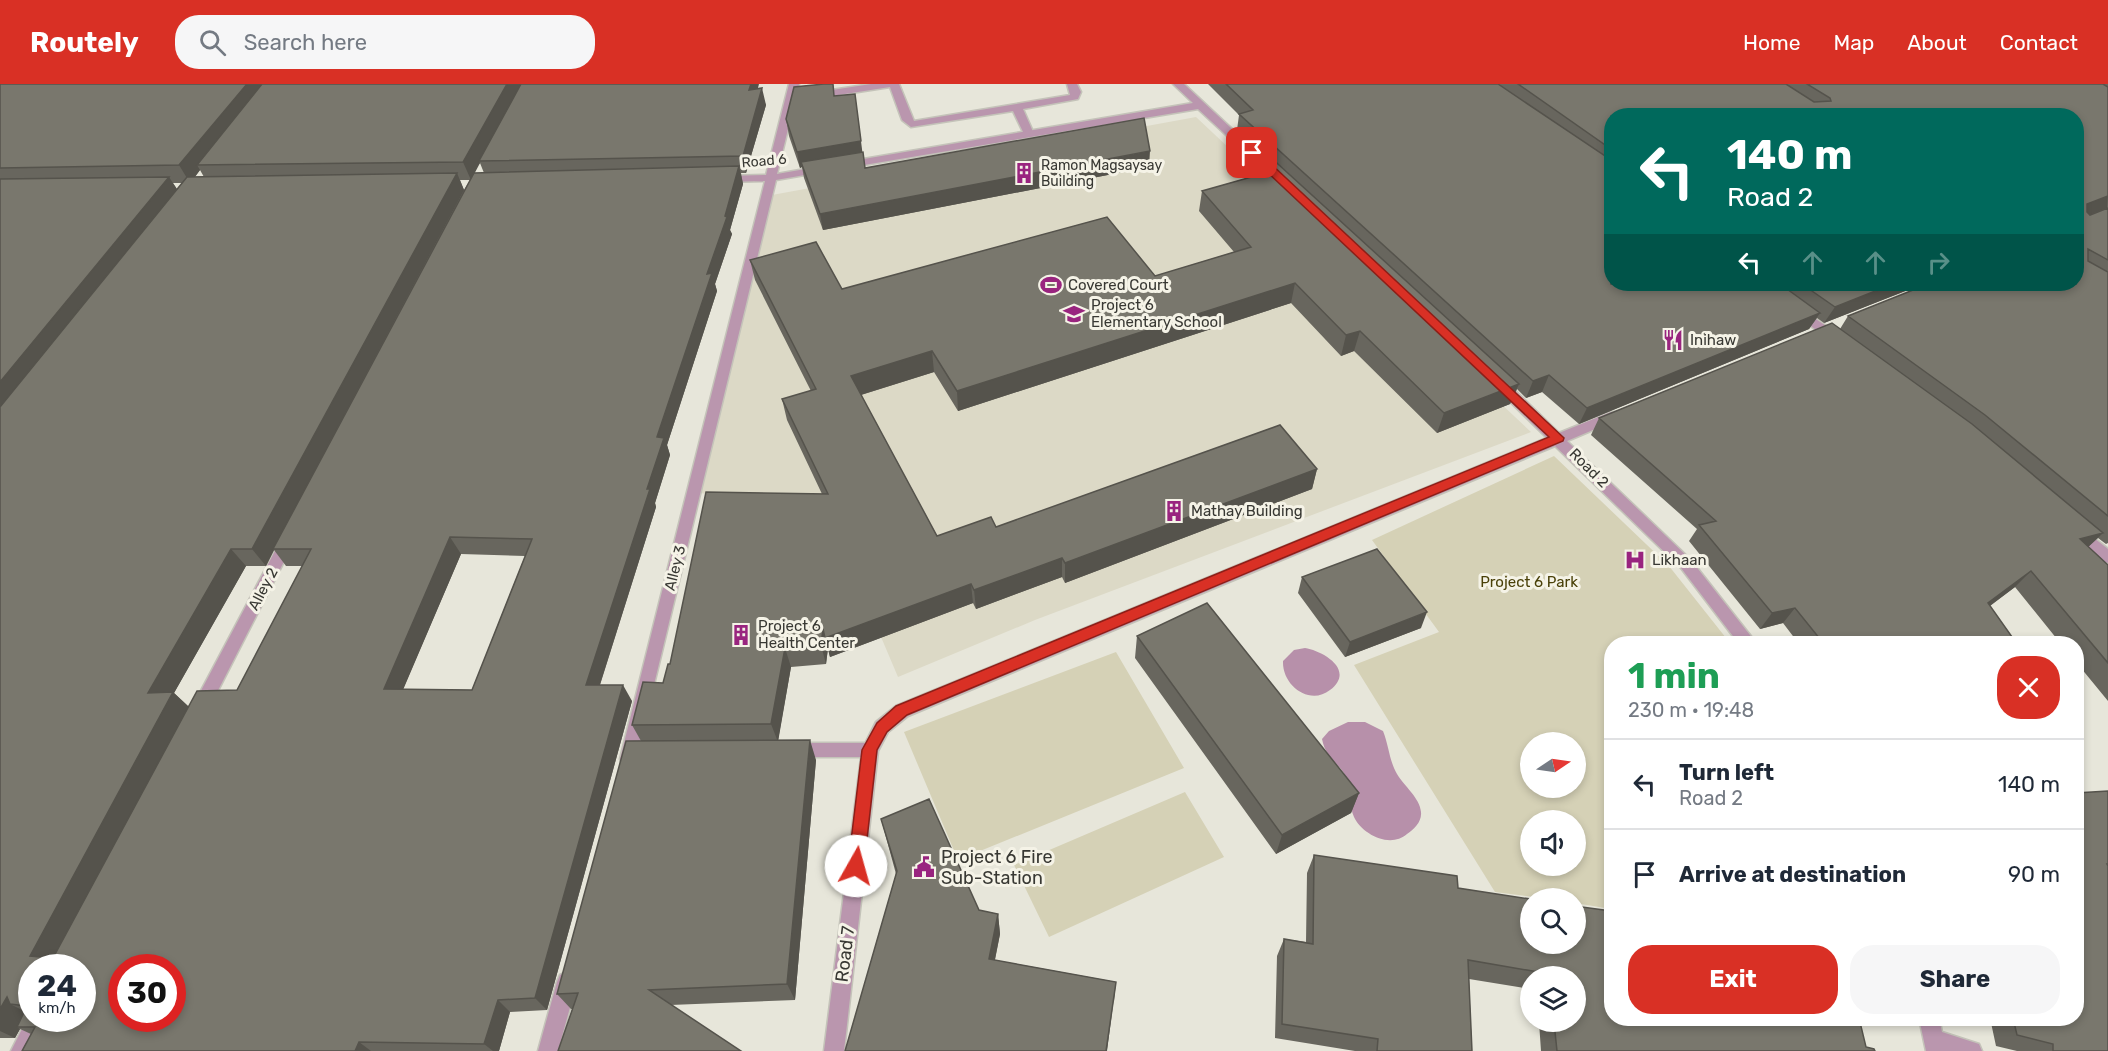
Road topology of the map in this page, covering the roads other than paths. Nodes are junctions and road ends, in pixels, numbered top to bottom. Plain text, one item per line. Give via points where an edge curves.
1 (794, 84) edge
2 (893, 84) edge
3 (1072, 84) edge
4 (1178, 84) edge
5 (832, 93) edge
6 (1201, 105) junction
7 (1017, 108) junction
8 (1029, 134) junction
9 (1271, 170) edge
10 (771, 178) junction
11 (713, 179) edge
12 (1787, 303) edge
13 (1845, 323) edge
14 (1826, 331) junction
15 (1809, 338) edge
16 (1852, 350) edge
17 (1488, 373) edge
18 (1635, 408) edge
19 (1558, 438) junction
20 (2063, 520) edge
21 (297, 523) edge
22 (2108, 558) edge
23 (1743, 636) edge
24 (192, 724) edge
25 (870, 750) junction
26 (778, 751) edge
27 (629, 752) junction
28 (652, 752) edge
29 (623, 775) edge
30 (570, 970) edge
31 (1931, 1026) edge
32 (31, 1032) edge
33 (1935, 1046) edge
34 (21, 1051) edge
35 (548, 1051) edge
36 (834, 1051) edge
37 (1972, 1051) edge

1 - 10 street, Alley 3
2 - 5 street
2 - 7 street via 911,124
3 - 7 street via 1074,98
4 - 6 street
6 - 8 street, Road 6
6 - 9 street
7 - 8 street
8 - 10 street, Road 6
10 - 11 street, Road 6
10 - 27 street, Alley 3
12 - 14 street
13 - 14 street
14 - 15 street
14 - 16 street
17 - 19 street, Road 2
18 - 19 street, Road 7
19 - 23 street, Road 2 via 1686,564
19 - 25 street, Road 7 via 902,711 882,727
20 - 22 street
21 - 24 street, Alley 2
25 - 26 street
25 - 36 street, Road 7
27 - 28 street
27 - 29 street, Alley 3
30 - 35 street
31 - 33 street
32 - 34 street
33 - 37 street

